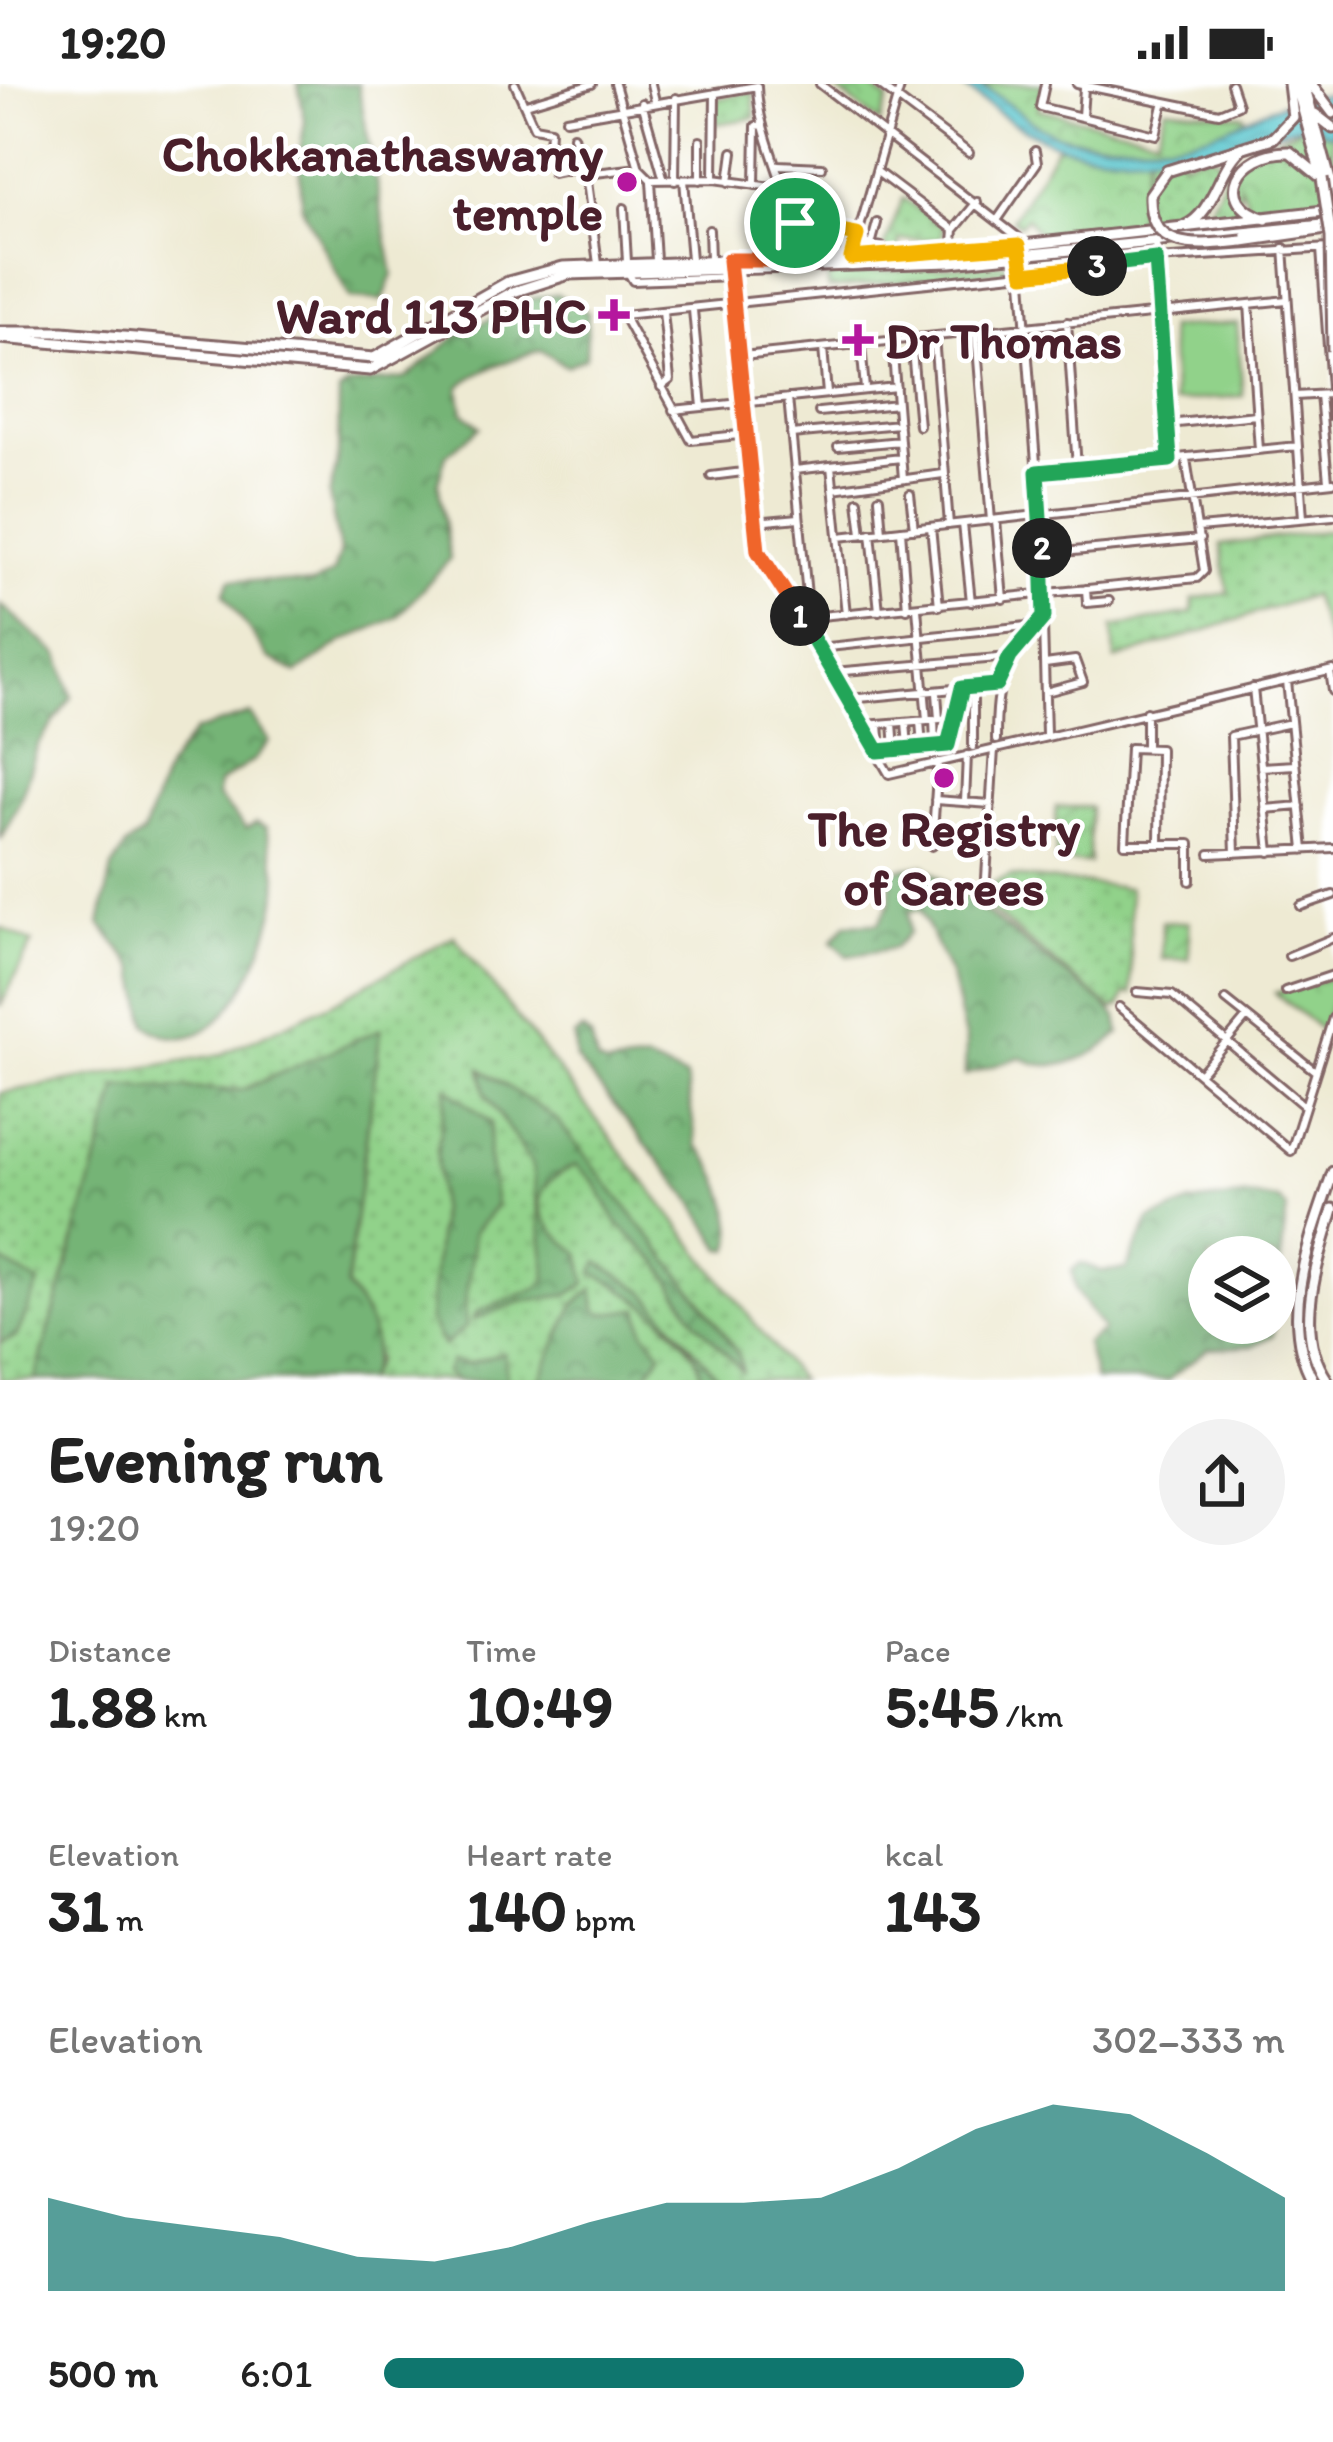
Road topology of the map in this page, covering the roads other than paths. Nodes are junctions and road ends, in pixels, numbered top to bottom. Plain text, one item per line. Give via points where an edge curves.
1 (515, 84) edge
2 (592, 84) edge
3 (615, 84) edge
4 (651, 84) edge
5 (691, 84) edge
6 (820, 84) edge
7 (878, 84) edge
8 (901, 84) edge
9 (1045, 84) edge
10 (1232, 84) edge
11 (757, 85) edge
12 (1082, 85) edge
13 (726, 87) edge
14 (1301, 88) edge
15 (715, 92) junction
16 (693, 96) junction
17 (676, 98) junction
18 (896, 98) junction
19 (655, 101) junction
20 (642, 103) junction
21 (526, 104) junction
22 (1163, 105) junction
23 (621, 106) junction
24 (1311, 110) junction
25 (1333, 113) edge
26 (566, 118) dead end
27 (1082, 118) junction
28 (763, 125) junction
29 (1333, 128) edge
30 (886, 135) junction
31 (700, 141) dead end
32 (1243, 147) junction
33 (1035, 151) dead end
34 (733, 152) dead end
35 (969, 153) dead end
36 (1333, 157) edge
37 (757, 159) junction
38 (777, 162) junction
39 (822, 166) dead end
40 (639, 169) junction
41 (584, 171) junction
42 (876, 171) junction
43 (553, 172) dead end
44 (1322, 178) junction
45 (714, 179) junction
46 (651, 180) junction
47 (680, 180) junction
48 (700, 180) junction
49 (664, 181) junction
50 (730, 182) junction
51 (755, 185) junction
52 (779, 188) junction
53 (1333, 190) edge
54 (977, 202) junction
55 (624, 208) dead end
56 (1333, 210) edge
57 (998, 219) junction
58 (1268, 220) junction
59 (795, 223) junction
60 (878, 223) dead end
61 (1333, 224) edge
62 (709, 230) dead end
63 (954, 230) junction
64 (1169, 231) junction
65 (856, 238) junction
66 (1156, 241) junction
67 (871, 244) junction
68 (1284, 248) junction
69 (1333, 248) edge
70 (1321, 249) junction
71 (1020, 250) junction
72 (881, 253) dead end
73 (952, 253) junction
74 (851, 258) junction
75 (691, 259) junction
76 (710, 259) junction
77 (1156, 259) junction
78 (656, 260) junction
79 (792, 260) junction
80 (598, 264) junction
81 (627, 266) junction
82 (730, 268) junction
83 (1021, 274) junction
84 (1287, 300) junction
85 (1249, 304) junction
86 (737, 307) junction
87 (693, 310) junction
88 (663, 312) junction
89 (1161, 313) junction
90 (1066, 322) junction
91 (1026, 326) junction
92 (976, 334) junction
93 (0, 335) edge
94 (934, 338) junction
95 (911, 340) junction
96 (892, 342) junction
97 (861, 345) junction
98 (823, 348) junction
99 (1333, 353) edge
100 (742, 356) junction
101 (896, 387) junction
102 (661, 388) junction
103 (866, 390) junction
104 (827, 394) junction
105 (1330, 394) junction
106 (1320, 395) junction
107 (1295, 396) junction
108 (788, 398) junction
109 (746, 403) junction
110 (897, 404) junction
111 (702, 407) junction
112 (673, 410) junction
113 (819, 412) dead end
114 (1256, 415) junction
115 (1333, 416) edge
116 (899, 424) junction
117 (1168, 424) junction
118 (919, 425) dead end
119 (748, 434) junction
120 (791, 434) junction
121 (900, 441) junction
122 (1298, 446) junction
123 (838, 447) dead end
124 (1259, 451) junction
125 (901, 458) junction
126 (1186, 459) junction
127 (1170, 460) junction
128 (832, 466) junction
129 (1077, 469) junction
130 (795, 470) junction
131 (752, 471) junction
132 (1037, 472) junction
133 (944, 473) junction
134 (711, 476) dead end
135 (903, 479) junction
136 (1330, 482) edge
137 (1300, 486) junction
138 (833, 489) junction
139 (910, 494) dead end
140 (879, 498) dead end
141 (1192, 498) junction
142 (858, 500) dead end
143 (1040, 515) junction
144 (1333, 516) edge
145 (799, 518) junction
146 (1303, 518) junction
147 (994, 520) junction
148 (755, 522) junction
149 (963, 524) junction
150 (949, 525) junction
151 (931, 527) junction
152 (1198, 528) junction
153 (914, 529) junction
154 (901, 530) junction
155 (882, 532) junction
156 (867, 534) junction
157 (839, 536) junction
158 (1200, 539) junction
159 (1042, 554) junction
160 (1086, 589) junction
161 (1044, 594) junction
162 (1003, 599) junction
163 (1109, 601) dead end
164 (971, 602) junction
165 (938, 605) junction
166 (912, 608) junction
167 (879, 611) junction
168 (846, 614) junction
169 (1044, 617) junction
170 (801, 619) junction
171 (1036, 626) junction
172 (920, 638) junction
173 (819, 648) junction
174 (1010, 657) junction
175 (922, 664) junction
176 (1045, 664) junction
177 (1331, 670) edge
178 (833, 672) junction
179 (1287, 681) junction
180 (997, 685) junction
181 (973, 687) junction
182 (962, 688) junction
183 (1253, 688) junction
184 (936, 691) junction
185 (1333, 691) edge
186 (925, 692) junction
187 (1046, 692) junction
188 (849, 699) junction
189 (1146, 712) junction
190 (953, 718) junction
191 (930, 720) junction
192 (906, 722) junction
193 (893, 723) junction
194 (1291, 723) junction
195 (879, 724) junction
196 (865, 725) junction
197 (1257, 730) junction
198 (1046, 736) junction
199 (995, 744) junction
200 (935, 746) junction
201 (922, 747) junction
202 (973, 747) dead end
203 (908, 748) junction
204 (1146, 748) junction
205 (895, 749) junction
206 (879, 751) junction
207 (968, 755) junction
208 (938, 762) junction
209 (1295, 765) junction
210 (1261, 767) junction
211 (935, 800) junction
212 (964, 802) junction
213 (991, 804) junction
214 (1300, 806) junction
215 (1265, 809) junction
216 (1159, 844) junction
217 (932, 846) dead end
218 (1333, 848) edge
219 (1304, 850) junction
220 (1270, 852) junction
221 (1235, 853) junction
222 (1210, 854) dead end
223 (986, 878) dead end
224 (1190, 881) dead end
225 (1333, 895) edge
226 (1301, 907) dead end
227 (1333, 938) edge
228 (1289, 956) dead end
229 (1333, 974) edge
230 (1285, 991) dead end
231 (1137, 992) dead end
232 (1226, 1000) dead end
233 (1119, 1006) dead end
234 (1247, 1017) junction
235 (1333, 1018) edge
236 (1226, 1042) junction
237 (1329, 1044) edge
238 (1315, 1071) junction
239 (1199, 1074) junction
240 (1303, 1105) junction
241 (1333, 1172) edge
242 (1333, 1209) edge
243 (1313, 1380) edge
244 (1327, 1380) edge

1 - 21 street
2 - 21 street
3 - 23 street
4 - 19 street
5 - 16 street
6 - 30 street
7 - 18 street
8 - 18 street
9 - 27 street via 1040,107
10 - 22 street via 1238,105 1220,113
11 - 13 street
11 - 28 street
12 - 22 street
12 - 27 street
13 - 15 street
14 - 24 main road
14 - 25 main road
14 - 32 main road via 1287,129
14 - 44 main road
15 - 16 street
15 - 45 street
16 - 17 street
17 - 19 street
17 - 47 street
18 - 30 street
18 - 35 street
19 - 20 street
20 - 23 street
20 - 49 street
21 - 41 street via 534,127 550,130 549,148 574,140
22 - 27 street via 1156,135
23 - 26 street
23 - 40 street
24 - 29 main road
24 - 53 main road
28 - 37 street via 756,126
28 - 38 street
30 - 42 street
30 - 54 street
31 - 48 street
32 - 61 main road, bridge via 1167,172 1149,202 1156,228 1176,244
32 - 64 main road via 1225,164 1203,213
33 - 57 street via 1037,163
34 - 50 street
36 - 53 main road
37 - 38 street
37 - 51 street
38 - 39 street
38 - 52 street
40 - 41 street
40 - 46 street
41 - 43 street
41 - 80 street
42 - 63 street
42 - 65 street
44 - 58 main road via 1289,152 1253,158 1237,184 1248,212
44 - 99 main road, bridge
45 - 48 street
45 - 50 street
46 - 49 street
46 - 78 street
47 - 48 street
47 - 49 street
47 - 75 street
50 - 51 street
51 - 52 street
52 - 59 street
54 - 57 street
54 - 63 street
55 - 81 street
56 - 58 main road
57 - 71 street via 1019,238
58 - 64 main road
59 - 65 street
59 - 79 street
60 - 67 street
61 - 66 main road
62 - 76 street
63 - 73 street
64 - 71 main road
65 - 67 street
65 - 74 street
66 - 71 main road
66 - 77 street
67 - 72 street
68 - 70 street
68 - 77 street
68 - 84 street
69 - 70 street
70 - 105 street
71 - 73 main road
71 - 82 main road via 820,269
71 - 83 street
73 - 74 main road
74 - 79 main road
75 - 76 main road
75 - 78 main road
76 - 82 main road
77 - 83 street
77 - 89 street
78 - 81 main road
79 - 82 main road
80 - 81 main road
80 - 93 main road via 508,282 374,358 63,332
81 - 82 main road
81 - 93 main road via 536,282 370,370
82 - 86 street
83 - 86 street
83 - 91 street
84 - 85 street
84 - 107 street
85 - 89 street
85 - 114 street
86 - 87 street
86 - 100 street
87 - 88 street
87 - 111 street
88 - 102 street via 670,380
88 - 102 street via 622,315
89 - 90 street
89 - 117 street
90 - 91 street
90 - 129 street
91 - 92 street
91 - 132 street
92 - 94 street
92 - 147 street
94 - 95 street
94 - 133 street
95 - 96 street
95 - 118 street
96 - 97 street
96 - 101 street
97 - 98 street
97 - 103 street
98 - 100 street
98 - 104 street
100 - 109 street
101 - 103 street
101 - 110 street
102 - 112 street
103 - 104 street
104 - 108 street
105 - 106 street
105 - 115 street
106 - 107 street
106 - 136 street
107 - 122 street
108 - 109 street
108 - 120 street
109 - 111 street
109 - 119 street
110 - 113 street
110 - 116 street
111 - 112 street
112 - 119 street via 691,440
114 - 117 street
114 - 124 street
116 - 120 street
116 - 121 street
117 - 127 street
119 - 131 street
120 - 130 street
121 - 123 street
121 - 125 street
122 - 124 street
122 - 137 street
124 - 126 street
125 - 128 street
125 - 135 street
126 - 127 street
126 - 141 street
127 - 129 street
128 - 130 street
128 - 138 street
129 - 132 street
130 - 145 street
131 - 134 street
131 - 148 street
132 - 143 street
133 - 135 street
133 - 150 street
135 - 138 street
136 - 137 street
137 - 141 street
137 - 146 street
138 - 157 street
139 - 153 street
140 - 155 street
141 - 143 street
141 - 152 street
142 - 156 street
143 - 147 street
143 - 159 street
144 - 146 street
145 - 148 street
145 - 170 street via 808,607
146 - 152 street
147 - 149 street
147 - 162 street
148 - 170 street via 758,551
149 - 150 street
149 - 164 street
150 - 151 street
151 - 153 street
151 - 165 street
152 - 158 street
153 - 154 street
154 - 155 street
154 - 166 street
155 - 156 street
156 - 157 street
156 - 167 street
157 - 168 street
158 - 159 street
158 - 160 street via 1204,571 1197,578
159 - 161 street
160 - 161 street
160 - 163 street via 1087,603
161 - 162 street
161 - 169 street
162 - 164 street
164 - 165 street
165 - 166 street
166 - 167 street
166 - 172 street
167 - 168 street
168 - 170 street
169 - 171 street
169 - 176 street
170 - 173 street
171 - 172 street
171 - 174 street
172 - 173 street
172 - 175 street
173 - 178 street
174 - 175 street
174 - 180 street
175 - 178 street
175 - 186 street
176 - 187 street
176 - 187 street via 1075,661 1083,682
177 - 179 street
177 - 185 street
178 - 188 street
179 - 183 street
179 - 194 street
180 - 181 street
180 - 199 street
181 - 182 street
181 - 202 street
182 - 184 street
182 - 190 street
183 - 189 street
183 - 197 street
184 - 186 street
184 - 191 street
186 - 188 street
186 - 191 street
187 - 198 street
188 - 196 street
189 - 198 street
189 - 204 street
190 - 191 street
190 - 200 street via 949,740
191 - 192 street
191 - 200 street
191 - 201 street
192 - 193 street
192 - 203 street
193 - 195 street
193 - 205 street
194 - 197 street
194 - 209 street
195 - 196 street
195 - 206 street
196 - 206 street
197 - 210 street
197 - 221 street via 1231,736
198 - 199 street
199 - 207 street
199 - 213 street
200 - 201 street
201 - 203 street
203 - 205 street
204 - 216 street via 1160,748
204 - 216 street via 1130,748 1126,844
205 - 206 street
206 - 208 street via 890,774
207 - 208 street
207 - 212 street
208 - 211 street
209 - 210 street
209 - 214 street
210 - 215 street
211 - 212 street
211 - 217 street
212 - 213 street
213 - 223 street
214 - 215 street
214 - 219 street
215 - 220 street
216 - 224 street via 1190,844
218 - 219 street
219 - 220 street
220 - 221 street
221 - 222 street
225 - 226 street
227 - 228 street
229 - 230 street
231 - 236 street via 1172,995
232 - 234 street
233 - 239 street
234 - 236 street
234 - 238 street
235 - 237 street
236 - 239 street
236 - 240 street
237 - 238 street
238 - 240 street
239 - 240 street via 1291,1151
241 - 243 main road via 1296,1312 1300,1353
242 - 244 main road via 1309,1317

